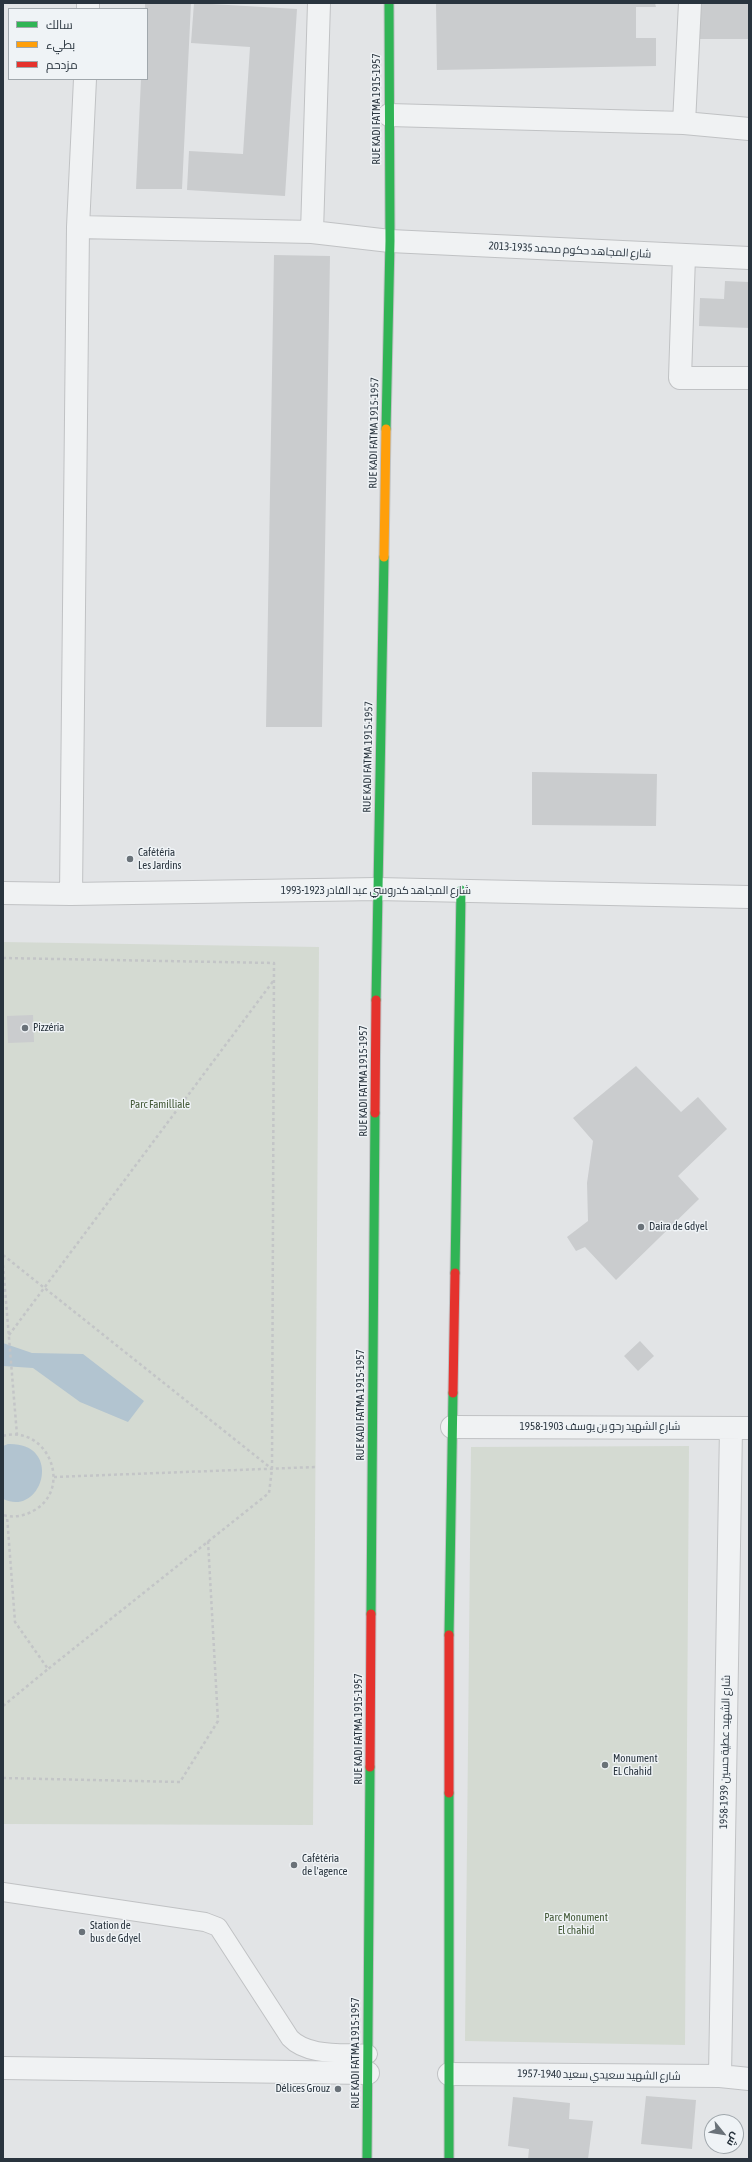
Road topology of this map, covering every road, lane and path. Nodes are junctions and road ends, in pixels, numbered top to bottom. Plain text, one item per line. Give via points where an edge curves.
1 (319, 3) edge
2 (389, 3) edge
3 (690, 3) edge
4 (85, 80) edge
5 (389, 115) junction
6 (684, 123) junction
7 (749, 129) edge
8 (78, 227) junction
9 (312, 232) junction
10 (390, 241) junction
11 (684, 256) junction
12 (749, 258) edge
13 (749, 378) edge
14 (377, 889) junction
15 (461, 890) junction
16 (3, 893) edge
17 (71, 894) junction
18 (749, 897) edge
19 (3, 958) edge
20 (274, 980) junction
21 (3, 1255) edge
22 (3, 1265) edge
23 (44, 1288) junction
24 (9, 1335) junction
25 (452, 1427) junction
26 (740, 1428) edge
27 (17, 1435) junction
28 (3, 1436) edge
29 (316, 1467) dead end
30 (272, 1469) junction
31 (54, 1477) junction
32 (3, 1515) edge
33 (7, 1516) junction
34 (208, 1541) junction
35 (48, 1669) junction
36 (3, 1706) edge
37 (3, 1778) edge
38 (3, 1892) edge
39 (368, 2064) junction
40 (3, 2068) edge
41 (449, 2074) junction
42 (720, 2076) junction
43 (749, 2079) edge
44 (368, 2159) edge
45 (449, 2159) edge

1 - 9 street
2 - 5 street, RUE KADI FATMA 1915-1957
3 - 6 street
4 - 8 street
5 - 6 street
5 - 10 street, RUE KADI FATMA 1915-1957
6 - 7 street
8 - 9 street, شارع المجاهد حكوم محمد 1935-2013
8 - 17 street
9 - 10 street, شارع المجاهد حكوم محمد 1935-2013
10 - 11 street, شارع المجاهد حكوم محمد 1935-2013
10 - 14 street, RUE KADI FATMA 1915-1957
11 - 12 street, شارع المجاهد حكوم محمد 1935-2013
11 - 13 street via 680,378
14 - 15 street, شارع المجاهد كدروسي عبد القادر 1923-1993
14 - 17 street, شارع المجاهد كدروسي عبد القادر 1923-1993
14 - 39 street, RUE KADI FATMA 1915-1957
15 - 18 street, شارع المجاهد كدروسي عبد القادر 1923-1993
15 - 25 street
16 - 17 street, شارع المجاهد كدروسي عبد القادر 1923-1993
19 - 20 path via 274,963
20 - 23 path
20 - 30 path
21 - 23 path
22 - 24 path
23 - 24 path
23 - 30 path
24 - 27 path
25 - 26 street, شارع الشهيد رحو بن يوسف 1903-1958
25 - 41 street
26 - 42 street, شارع الشهيد عطية حسين 1939-1958
27 - 28 path
27 - 31 path via 39,1444 48,1453
29 - 30 path
30 - 31 path
30 - 34 path via 269,1493
31 - 33 path via 52,1489 39,1508 18,1516
32 - 33 path
33 - 35 path via 15,1622
34 - 35 path
34 - 37 path via 218,1721 180,1782
35 - 36 path
38 - 39 lane via 205,1922 218,1927 297,2046
39 - 40 street
39 - 44 street, RUE KADI FATMA 1915-1957
41 - 42 street, شارع الشهيد سعيدي سعيد 1940-1957
41 - 45 street
42 - 43 street, شارع الشهيد سعيدي سعيد 1940-1957

